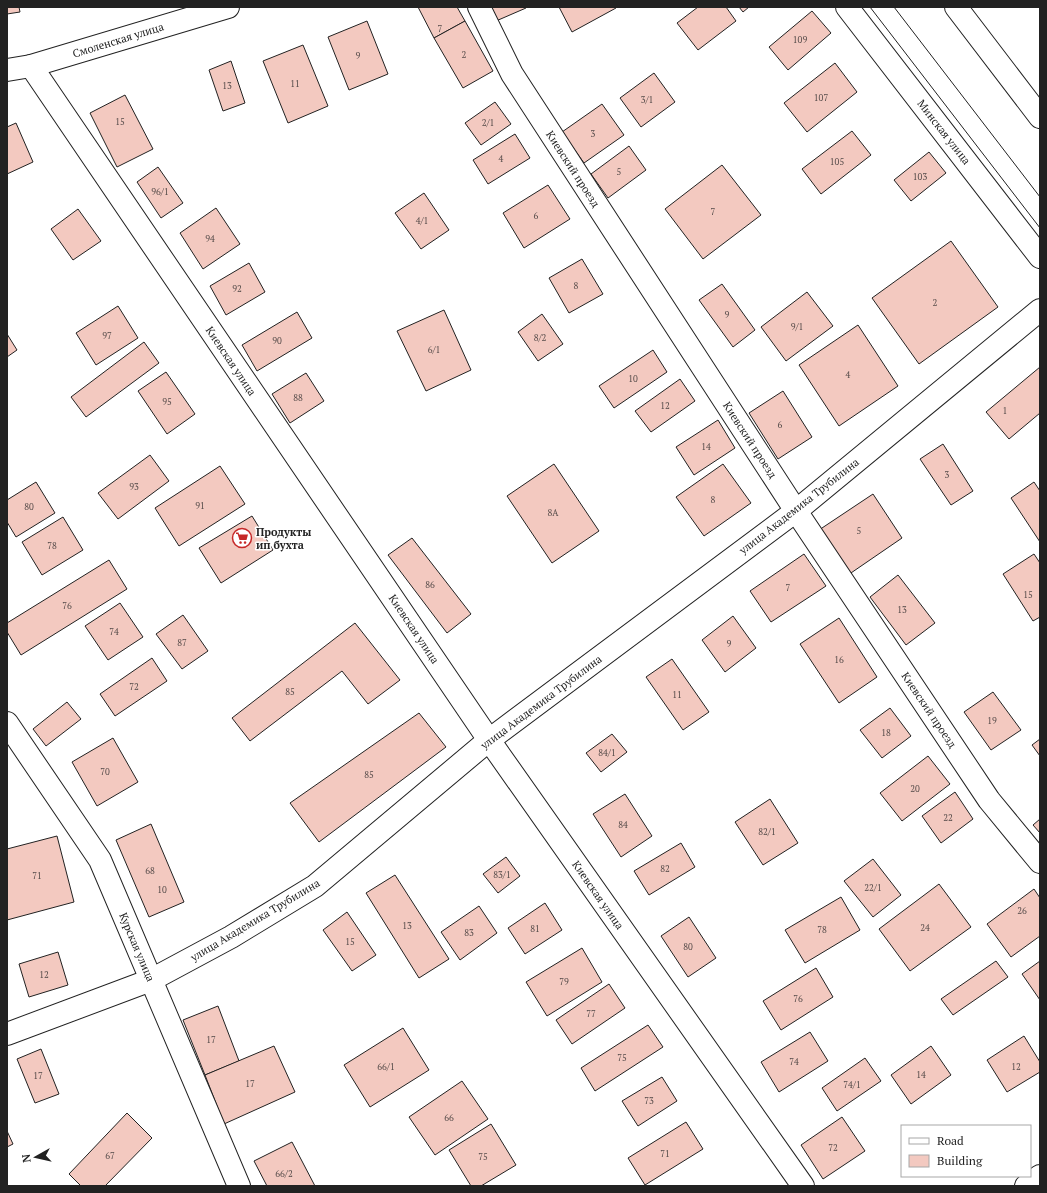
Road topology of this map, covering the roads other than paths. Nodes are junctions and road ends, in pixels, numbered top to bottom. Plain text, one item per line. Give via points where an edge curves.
1 (228, 7) edge
2 (479, 7) edge
3 (847, 7) edge
4 (956, 7) edge
5 (31, 66) junction
6 (7, 70) edge
7 (1040, 117) edge
8 (1040, 257) edge
9 (1040, 310) edge
10 (796, 511) junction
11 (7, 723) edge
12 (489, 740) junction
13 (1040, 862) edge
14 (151, 980) junction
15 (7, 1034) edge
16 (1040, 1176) edge
17 (239, 1186) edge
18 (803, 1186) edge
19 (1026, 1186) edge

1 - 5 street, Смоленская улица
2 - 10 street, Киевский проезд via 512,74
3 - 8 street, Минская улица
4 - 7 street
5 - 6 street, Смоленская улица
5 - 12 street, Киевская улица
9 - 10 street, улица Академика Трубилина
10 - 12 street, улица Академика Трубилина
10 - 13 street, Киевский проезд via 990,800
11 - 14 street, Курская улица via 100,860
12 - 14 street, улица Академика Трубилина via 316,886 231,937
12 - 18 street, Киевская улица
14 - 15 street, улица Академика Трубилина
14 - 17 street, Курская улица
16 - 19 street

